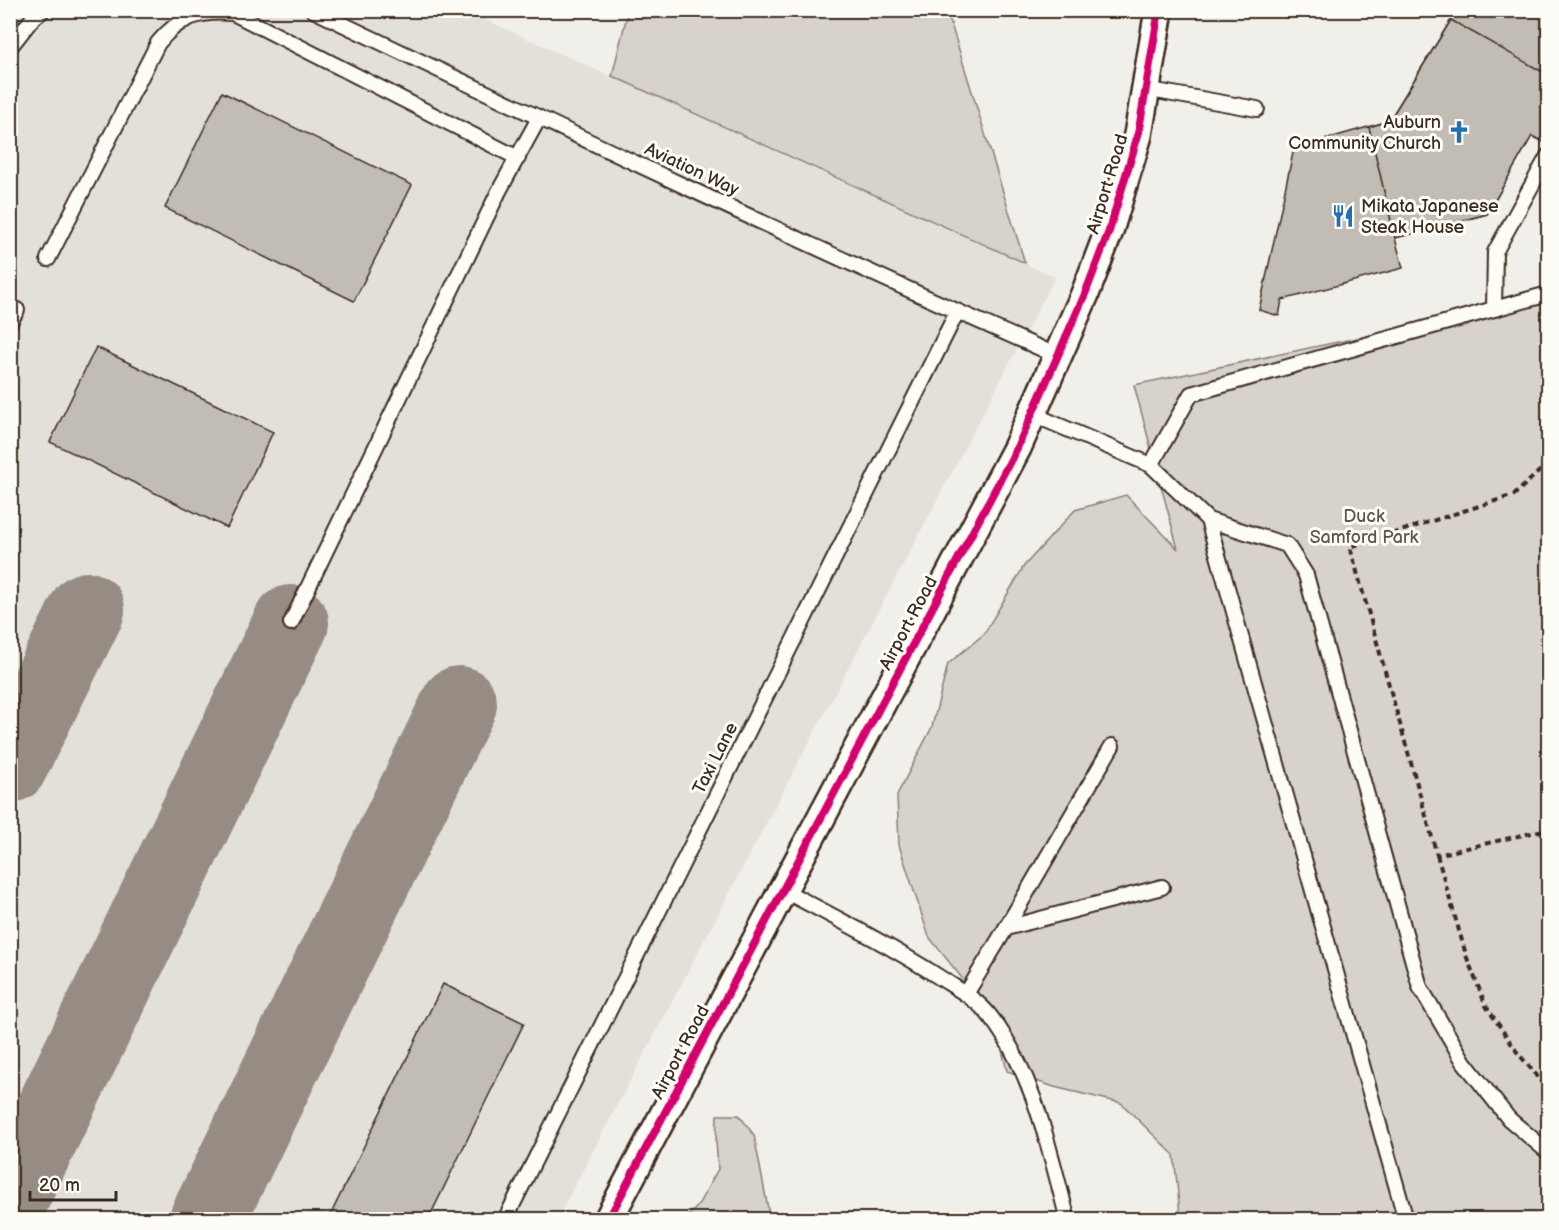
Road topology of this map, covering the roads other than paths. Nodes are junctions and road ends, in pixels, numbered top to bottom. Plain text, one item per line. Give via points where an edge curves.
1 (43, 10) edge
2 (313, 10) edge
3 (1159, 10) edge
4 (10, 47) edge
5 (1145, 89) junction
6 (1257, 109) dead end
7 (539, 118) junction
8 (1548, 156) edge
9 (518, 158) junction
10 (48, 259) dead end
11 (1548, 294) edge
12 (10, 306) edge
13 (1494, 309) junction
14 (957, 312) junction
15 (10, 322) edge
16 (1058, 356) junction
17 (1032, 414) junction
18 (1151, 465) junction
19 (1208, 520) junction
20 (291, 623) dead end
21 (1112, 746) dead end
22 (1162, 887) dead end
23 (783, 890) junction
24 (1006, 928) junction
25 (966, 994) junction
26 (1548, 1152) edge
27 (505, 1220) edge
28 (608, 1220) edge
29 (1068, 1220) edge
30 (1406, 1220) edge

1 - 4 lane
2 - 7 lane, Aviation Way
3 - 5 street, Airport Road
5 - 6 lane
5 - 16 street, Airport Road via 1138,135 1109,231
7 - 9 lane
7 - 14 lane, Aviation Way
8 - 13 lane via 1495,252
9 - 10 lane via 233,13 203,13 177,24 158,43
9 - 20 lane
11 - 13 lane
12 - 15 lane via 16,310
13 - 18 lane via 1191,394
14 - 16 lane, Aviation Way
14 - 27 lane, Taxi Lane
16 - 17 street, Airport Road
17 - 18 lane
17 - 23 street, Airport Road
18 - 19 lane
19 - 26 lane via 1287,545 1306,575 1420,987 1464,1062 1509,1119
19 - 30 lane
21 - 24 lane
22 - 24 lane
23 - 25 lane via 901,953
23 - 28 street, Airport Road
24 - 25 lane
25 - 29 lane via 988,1014 1008,1042 1032,1093

